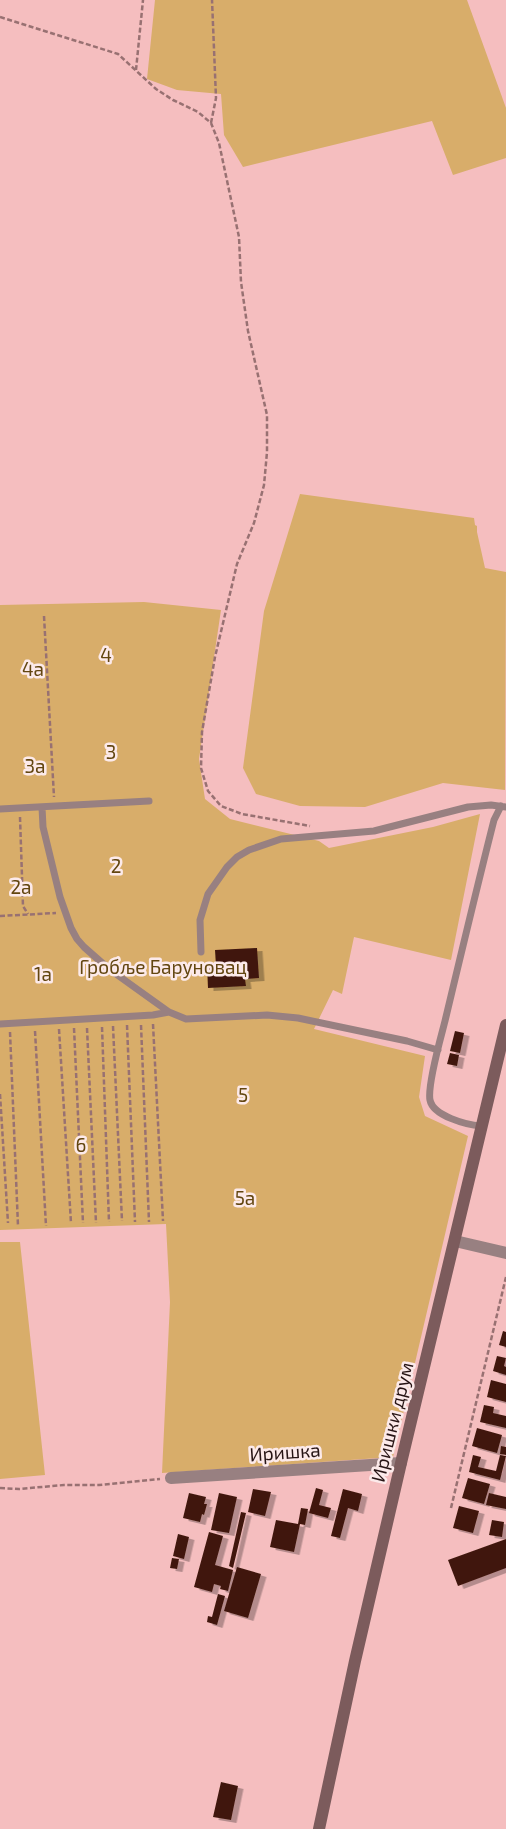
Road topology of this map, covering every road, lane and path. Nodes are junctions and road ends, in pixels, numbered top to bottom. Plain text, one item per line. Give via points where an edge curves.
1 (143, 0) edge
2 (212, 0) edge
3 (0, 17) edge
4 (136, 70) junction
5 (211, 123) junction
6 (44, 616) dead end
7 (149, 802) dead end
8 (54, 806) junction
9 (503, 806) edge
10 (42, 807) junction
11 (20, 808) junction
12 (0, 809) edge
13 (325, 834) junction
14 (65, 913) junction
15 (28, 914) junction
16 (0, 916) edge
17 (200, 952) dead end
18 (169, 1012) junction
19 (153, 1015) junction
20 (126, 1016) junction
21 (140, 1016) junction
22 (113, 1017) junction
23 (102, 1018) junction
24 (87, 1019) junction
25 (59, 1020) junction
26 (73, 1020) junction
27 (34, 1022) junction
28 (10, 1023) junction
29 (0, 1024) edge
30 (506, 1025) edge
31 (438, 1050) junction
32 (0, 1094) edge
33 (481, 1126) junction
34 (122, 1221) dead end
35 (109, 1222) dead end
36 (135, 1222) dead end
37 (149, 1222) dead end
38 (163, 1222) dead end
39 (8, 1223) dead end
40 (71, 1223) dead end
41 (83, 1223) dead end
42 (96, 1223) dead end
43 (18, 1226) dead end
44 (46, 1226) dead end
45 (455, 1241) junction
46 (506, 1253) edge
47 (506, 1277) edge
48 (401, 1463) junction
49 (171, 1478) joint
50 (0, 1488) edge
51 (451, 1508) dead end
52 (319, 1829) edge

1 - 4 path
2 - 5 path via 216,98
3 - 4 path via 118,54
4 - 5 path via 156,89 198,112
5 - 13 path via 239,237 248,331 267,415 267,452 264,485 254,523 236,564 215,658 202,732 201,768 208,791 221,806 242,814 318,827
6 - 8 path
7 - 8 lane
8 - 10 lane
9 - 13 lane via 468,807 374,831
9 - 31 lane via 494,820
10 - 11 lane
10 - 14 lane via 43,827
11 - 12 lane
11 - 15 path via 23,906
13 - 17 lane via 281,839 238,857 208,894 200,920
14 - 15 path
14 - 18 lane via 84,947 140,993
15 - 16 path
18 - 19 lane
18 - 31 lane via 186,1019 267,1015 298,1018
19 - 21 lane
19 - 38 path
20 - 21 lane
20 - 22 lane
20 - 36 path
21 - 37 path
22 - 23 lane
22 - 34 path
23 - 24 lane
23 - 35 path
24 - 26 lane
24 - 42 path
25 - 26 lane
25 - 27 lane
25 - 40 path
26 - 41 path
27 - 28 lane
27 - 44 path
28 - 29 lane
28 - 43 path
30 - 33 street, Иришки друм
31 - 33 lane via 430,1090 434,1109 453,1119
32 - 39 path
33 - 45 street, Иришки друм
45 - 46 street
45 - 48 street, Иришки друм
47 - 51 path
48 - 49 street, Иришка
48 - 52 street, Иришки друм
49 - 50 path via 99,1485

